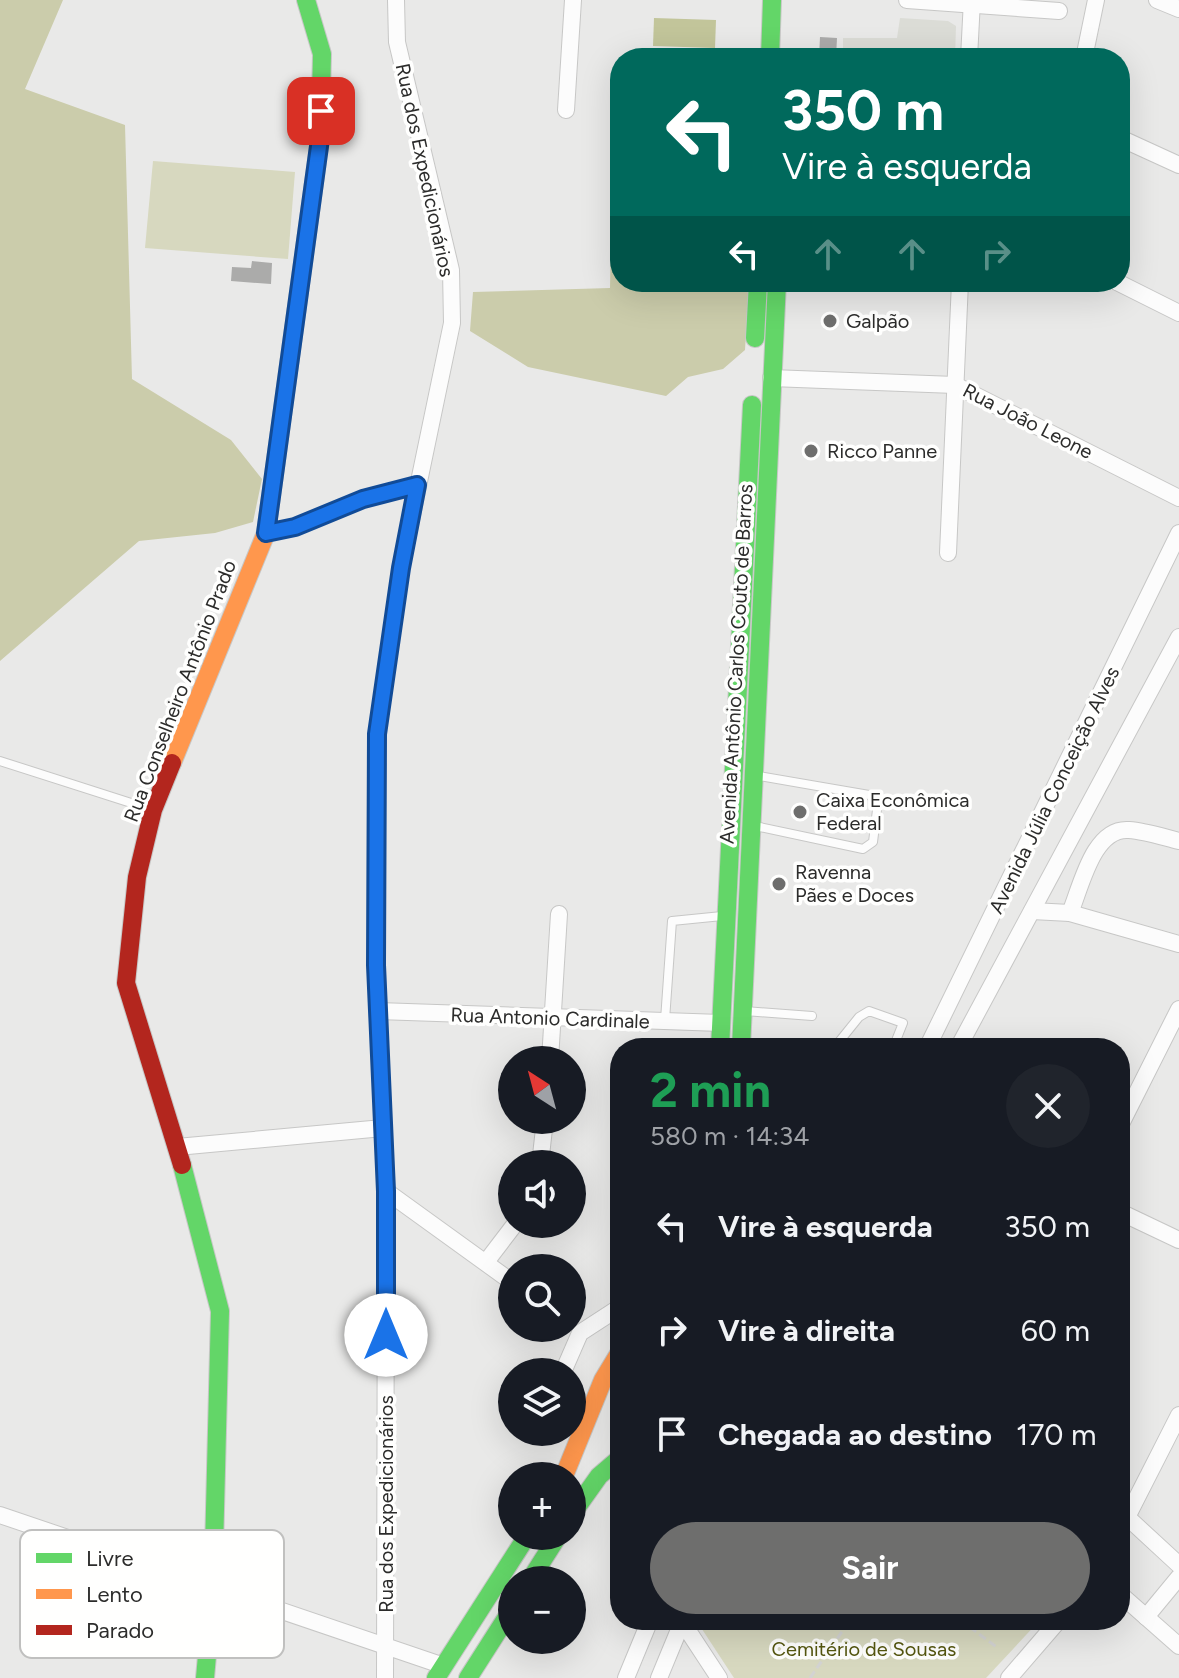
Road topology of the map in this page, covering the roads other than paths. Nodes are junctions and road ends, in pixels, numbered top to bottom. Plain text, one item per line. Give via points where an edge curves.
1 (306, 0) edge
2 (396, 0) edge
3 (573, 0) edge
4 (772, 0) edge
5 (790, 0) edge
6 (907, 0) edge
7 (1096, 0) edge
8 (1157, 0) edge
9 (972, 2) edge
10 (1179, 9) edge
11 (1059, 11) dead end
12 (770, 48) edge
13 (788, 48) edge
14 (970, 48) edge
15 (1086, 48) edge
16 (566, 110) dead end
17 (1130, 143) edge
18 (1179, 165) edge
19 (1130, 288) edge
20 (758, 292) edge
21 (776, 292) edge
22 (960, 292) edge
23 (1179, 313) edge
24 (754, 362) dead end
25 (771, 378) junction
26 (955, 385) junction
27 (752, 393) dead end
28 (417, 485) junction
29 (1179, 498) edge
30 (266, 533) junction
31 (1179, 533) edge
32 (948, 553) dead end
33 (1179, 637) edge
34 (0, 761) edge
35 (753, 775) junction
36 (153, 810) junction
37 (750, 825) junction
38 (1179, 841) edge
39 (1032, 911) junction
40 (1070, 913) junction
41 (559, 914) dead end
42 (727, 916) junction
43 (1179, 944) edge
44 (1179, 1009) edge
45 (744, 1010) junction
46 (378, 1011) junction
47 (812, 1016) dead end
48 (553, 1019) junction
49 (665, 1022) junction
50 (721, 1023) junction
51 (720, 1038) edge
52 (744, 1038) edge
53 (842, 1038) edge
54 (897, 1038) edge
55 (932, 1038) edge
56 (963, 1038) edge
57 (551, 1046) edge
58 (1130, 1106) edge
59 (383, 1128) junction
60 (177, 1147) junction
61 (386, 1191) junction
62 (1130, 1217) edge
63 (504, 1238) edge
64 (1179, 1240) edge
65 (486, 1262) junction
66 (498, 1271) edge
67 (610, 1312) edge
68 (586, 1325) edge
69 (610, 1368) edge
70 (586, 1414) edge
71 (1179, 1415) edge
72 (610, 1467) edge
73 (586, 1494) edge
74 (1130, 1512) edge
75 (0, 1515) edge
76 (1130, 1528) edge
77 (43, 1530) edge
78 (214, 1530) edge
79 (518, 1550) edge
80 (1179, 1565) edge
81 (1179, 1577) edge
82 (1130, 1603) edge
83 (284, 1613) edge
84 (1146, 1617) junction
85 (646, 1630) edge
86 (678, 1630) edge
87 (688, 1630) edge
88 (1050, 1630) edge
89 (498, 1631) edge
90 (1179, 1646) edge
91 (385, 1648) junction
92 (207, 1658) edge
93 (440, 1672) edge
94 (1014, 1672) edge
95 (205, 1678) edge
96 (385, 1678) edge
97 (468, 1678) edge
98 (626, 1678) edge
99 (659, 1678) edge
100 (719, 1678) edge
101 (1032, 1678) edge

1 - 30 main road, Rua Conselheiro Antônio Prado via 322,54 320,139
2 - 28 street, Rua dos Expedicionários via 397,42 451,270 452,323
3 - 16 street
4 - 12 main road
5 - 13 main road
6 - 9 street
7 - 15 street
8 - 10 street
9 - 11 street
9 - 14 street
17 - 18 street
19 - 23 street
20 - 24 main road
21 - 25 main road, Avenida Antônio Carlos Couto de Barros
22 - 26 street
25 - 26 street, Rua João Leone
25 - 35 main road, Avenida Antônio Carlos Couto de Barros
26 - 29 street, Rua João Leone
26 - 32 street
27 - 42 main road, Avenida Antônio Carlos Couto de Barros
28 - 30 street
28 - 46 street, Rua dos Expedicionários via 377,734
30 - 36 main road, Rua Conselheiro Antônio Prado
31 - 55 street, Avenida Júlia Conceição Alves
33 - 39 street, Avenida Júlia Conceição Alves
34 - 36 lane
35 - 37 main road, Avenida Antônio Carlos Couto de Barros
35 - 37 lane via 869,795 878,802 873,842 863,849
36 - 60 main road, Rua Conselheiro Antônio Prado via 137,877 126,983
37 - 45 main road, Avenida Antônio Carlos Couto de Barros
38 - 40 street via 1127,829 1108,836 1099,845
39 - 40 street
39 - 56 street, Avenida Júlia Conceição Alves
40 - 43 street
41 - 48 street
42 - 49 lane via 672,921
42 - 50 main road, Avenida Antônio Carlos Couto de Barros
44 - 58 street
45 - 47 lane
45 - 52 main road, Avenida Antônio Carlos Couto de Barros
46 - 48 street, Rua Antonio Cardinale
46 - 59 street, Rua dos Expedicionários
48 - 49 street, Rua Antonio Cardinale
48 - 57 street
49 - 50 street, Rua Antonio Cardinale
50 - 51 main road, Avenida Antônio Carlos Couto de Barros
53 - 54 lane via 869,1011 903,1023
59 - 60 street
59 - 61 street, Rua dos Expedicionários
60 - 78 main road, Rua Conselheiro Antônio Prado via 220,1311
61 - 65 street
61 - 91 street, Rua dos Expedicionários
62 - 64 street
63 - 65 street
65 - 66 street
67 - 68 street
69 - 70 main road
71 - 74 street
72 - 73 main road
75 - 77 street
76 - 80 street
79 - 93 main road
81 - 84 street
82 - 84 street
83 - 91 street
84 - 90 street
85 - 98 street
86 - 99 street
87 - 100 street
88 - 94 street
89 - 97 main road
91 - 93 street
91 - 96 street, Rua dos Expedicionários
92 - 95 main road, Rua Conselheiro Antônio Prado
94 - 101 street

